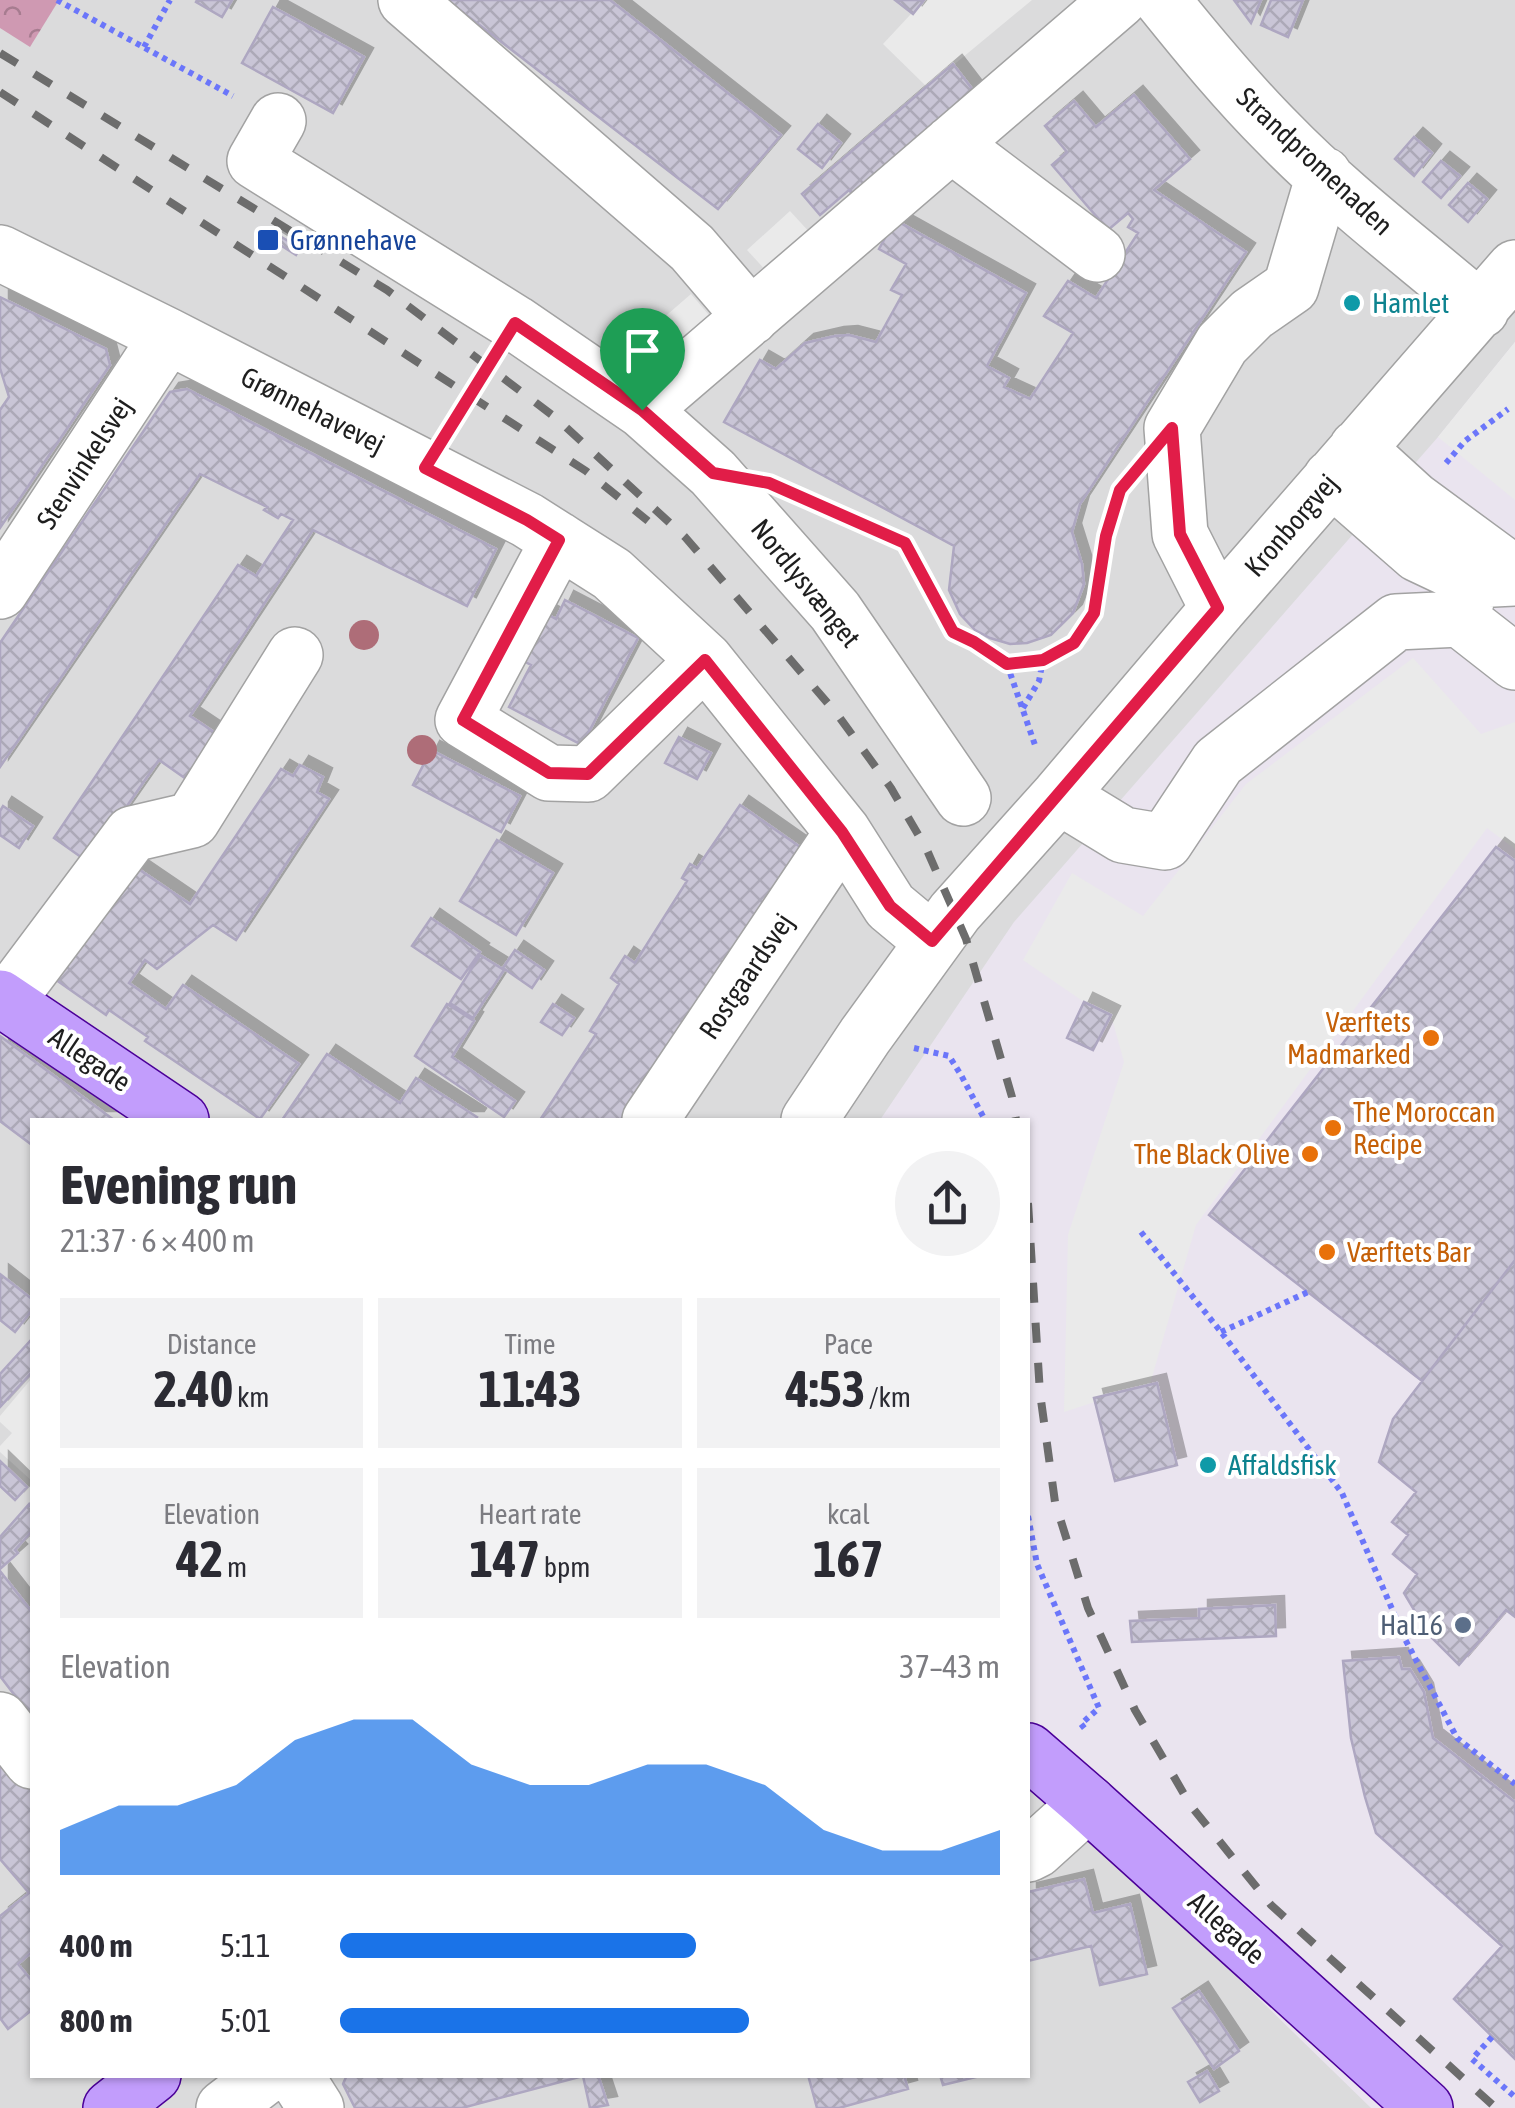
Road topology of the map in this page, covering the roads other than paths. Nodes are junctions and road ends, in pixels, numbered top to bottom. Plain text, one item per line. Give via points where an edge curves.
1 (406, 0) edge
2 (1119, 0) edge
3 (1162, 0) edge
4 (278, 121) road end
5 (951, 144) junction
6 (1324, 175) junction
7 (0, 254) edge
8 (1098, 254) dead end
9 (1515, 268) edge
10 (1480, 310) junction
11 (751, 316) junction
12 (168, 336) junction
13 (642, 410) junction
14 (1344, 463) junction
15 (559, 540) junction
16 (1489, 580) edge
17 (0, 591) edge
18 (1218, 608) junction
19 (295, 654) dead end
20 (705, 660) junction
21 (1515, 662) edge
22 (1059, 796) junction
23 (963, 798) dead end
24 (842, 832) junction
25 (932, 941) junction
26 (3, 1000) edge
27 (178, 1118) edge
28 (651, 1118) edge
29 (811, 1118) edge
30 (0, 1720) edge
31 (1030, 1753) edge
32 (30, 1758) edge
33 (1088, 1803) junction
34 (1030, 1853) edge
35 (149, 2078) edge
36 (263, 2078) edge
37 (297, 2078) edge
38 (111, 2108) edge
39 (224, 2108) edge
40 (316, 2108) edge
41 (1425, 2108) edge

1 - 11 street via 692,248
2 - 5 street
3 - 6 street, Strandpromenaden via 1278,134
4 - 13 street, Nordlysvænget via 255,161
5 - 8 street
5 - 11 street
6 - 10 street, Strandpromenaden
6 - 18 street via 1291,287 1222,344 1172,428 1180,534
7 - 12 street, Grønnehavevej
9 - 10 street, Kronborgvej
10 - 14 street, Kronborgvej
11 - 13 street
12 - 15 street, Grønnehavevej
12 - 17 street, Stenvinkelsvej
13 - 23 street, Nordlysvænget via 713,473 835,611
14 - 16 street via 1414,500
14 - 16 street via 1418,554
14 - 18 street, Kronborgvej
15 - 20 street, Grønnehavevej via 612,574
15 - 20 street via 463,720 549,773 588,774
16 - 21 street
16 - 22 street via 1396,622 1218,762 1165,842 1123,836
18 - 22 street, Kronborgvej
19 - 26 street via 192,820 132,834
20 - 24 street, Grønnehavevej
22 - 25 street, Kronborgvej
24 - 25 street, Grønnehavevej via 890,906
24 - 28 street, Rostgaardsvej
25 - 29 street, Kronborgvej
26 - 27 main road, Allegade
30 - 32 street
31 - 33 main road, Allegade
33 - 34 street
33 - 41 main road, Allegade
35 - 38 main road
36 - 39 street
37 - 40 street

